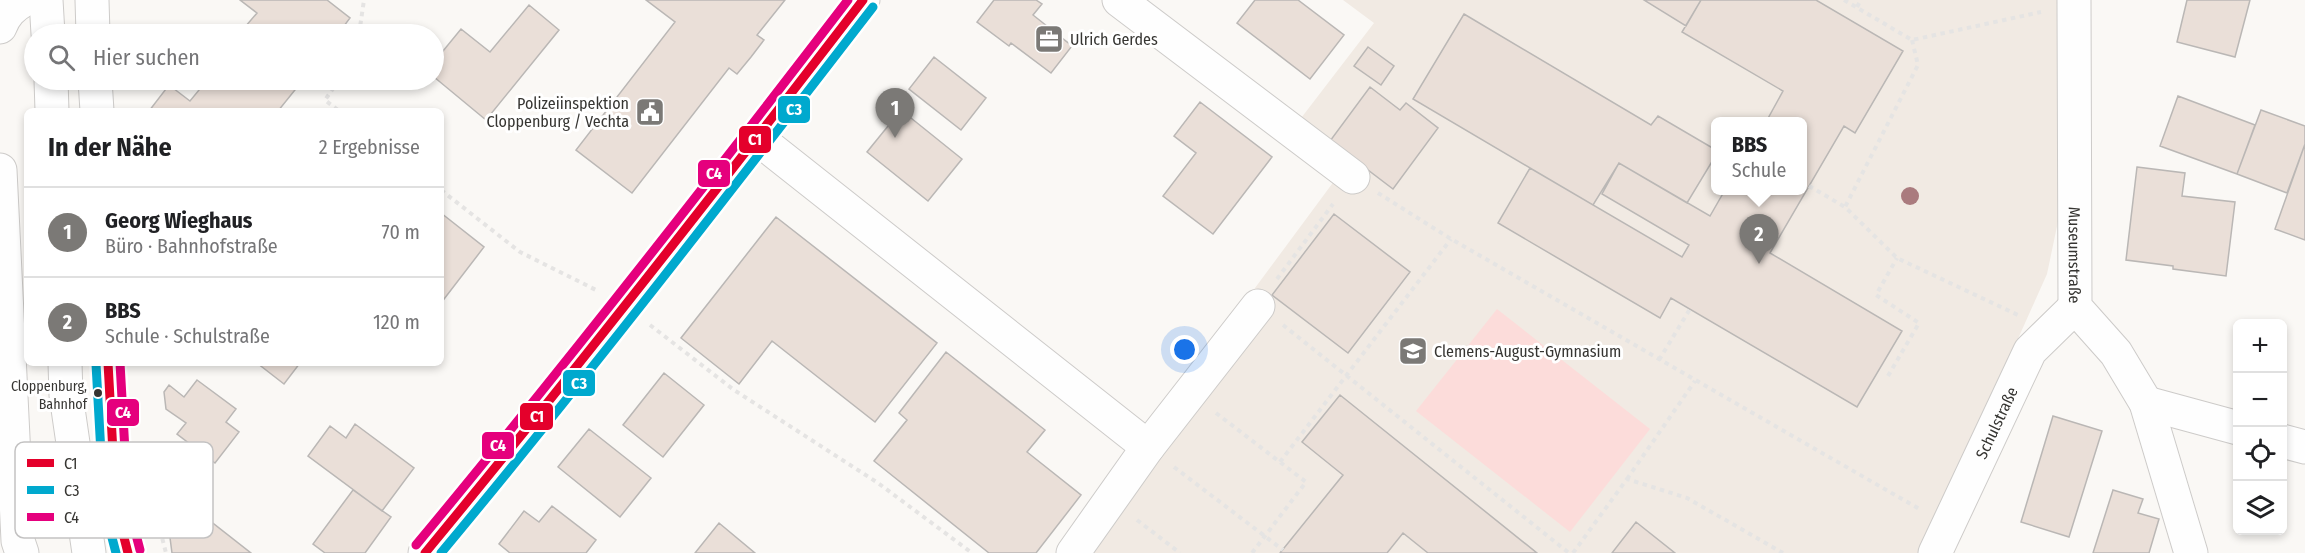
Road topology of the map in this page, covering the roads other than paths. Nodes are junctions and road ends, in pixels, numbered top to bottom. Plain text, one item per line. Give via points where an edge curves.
1 (24, 0) edge
2 (46, 0) edge
3 (92, 0) edge
4 (863, 0) edge
5 (1119, 0) edge
6 (2074, 2) edge
7 (47, 24) edge
8 (93, 24) edge
9 (0, 27) edge
10 (51, 90) edge
11 (96, 90) edge
12 (52, 108) edge
13 (97, 108) edge
14 (757, 138) junction
15 (0, 170) edge
16 (1346, 187) road end
17 (1258, 306) road end
18 (2075, 307) junction
19 (65, 366) edge
20 (108, 366) edge
21 (2146, 403) junction
22 (2234, 427) edge
23 (73, 442) edge
24 (112, 442) edge
25 (2287, 442) edge
26 (1148, 447) junction
27 (2305, 447) edge
28 (15, 479) edge
29 (18, 538) edge
30 (87, 538) edge
31 (124, 538) edge
32 (1942, 539) edge
33 (22, 553) edge
34 (89, 553) edge
35 (128, 553) edge
36 (425, 553) edge
37 (1073, 553) edge
38 (2191, 553) edge

1 - 9 street via 4,17
2 - 7 street
3 - 8 street
4 - 14 street
5 - 16 street
6 - 18 street, Museumstraße
10 - 12 street
11 - 13 street
14 - 26 street
14 - 36 street
15 - 28 street
17 - 26 street
18 - 21 street, Museumstraße via 2116,353
18 - 32 street, Schulstraße via 2030,351
19 - 23 street
20 - 24 street
21 - 22 street
21 - 38 street, Museumstraße
25 - 27 street
26 - 37 street
29 - 33 street
30 - 34 street
31 - 35 street

